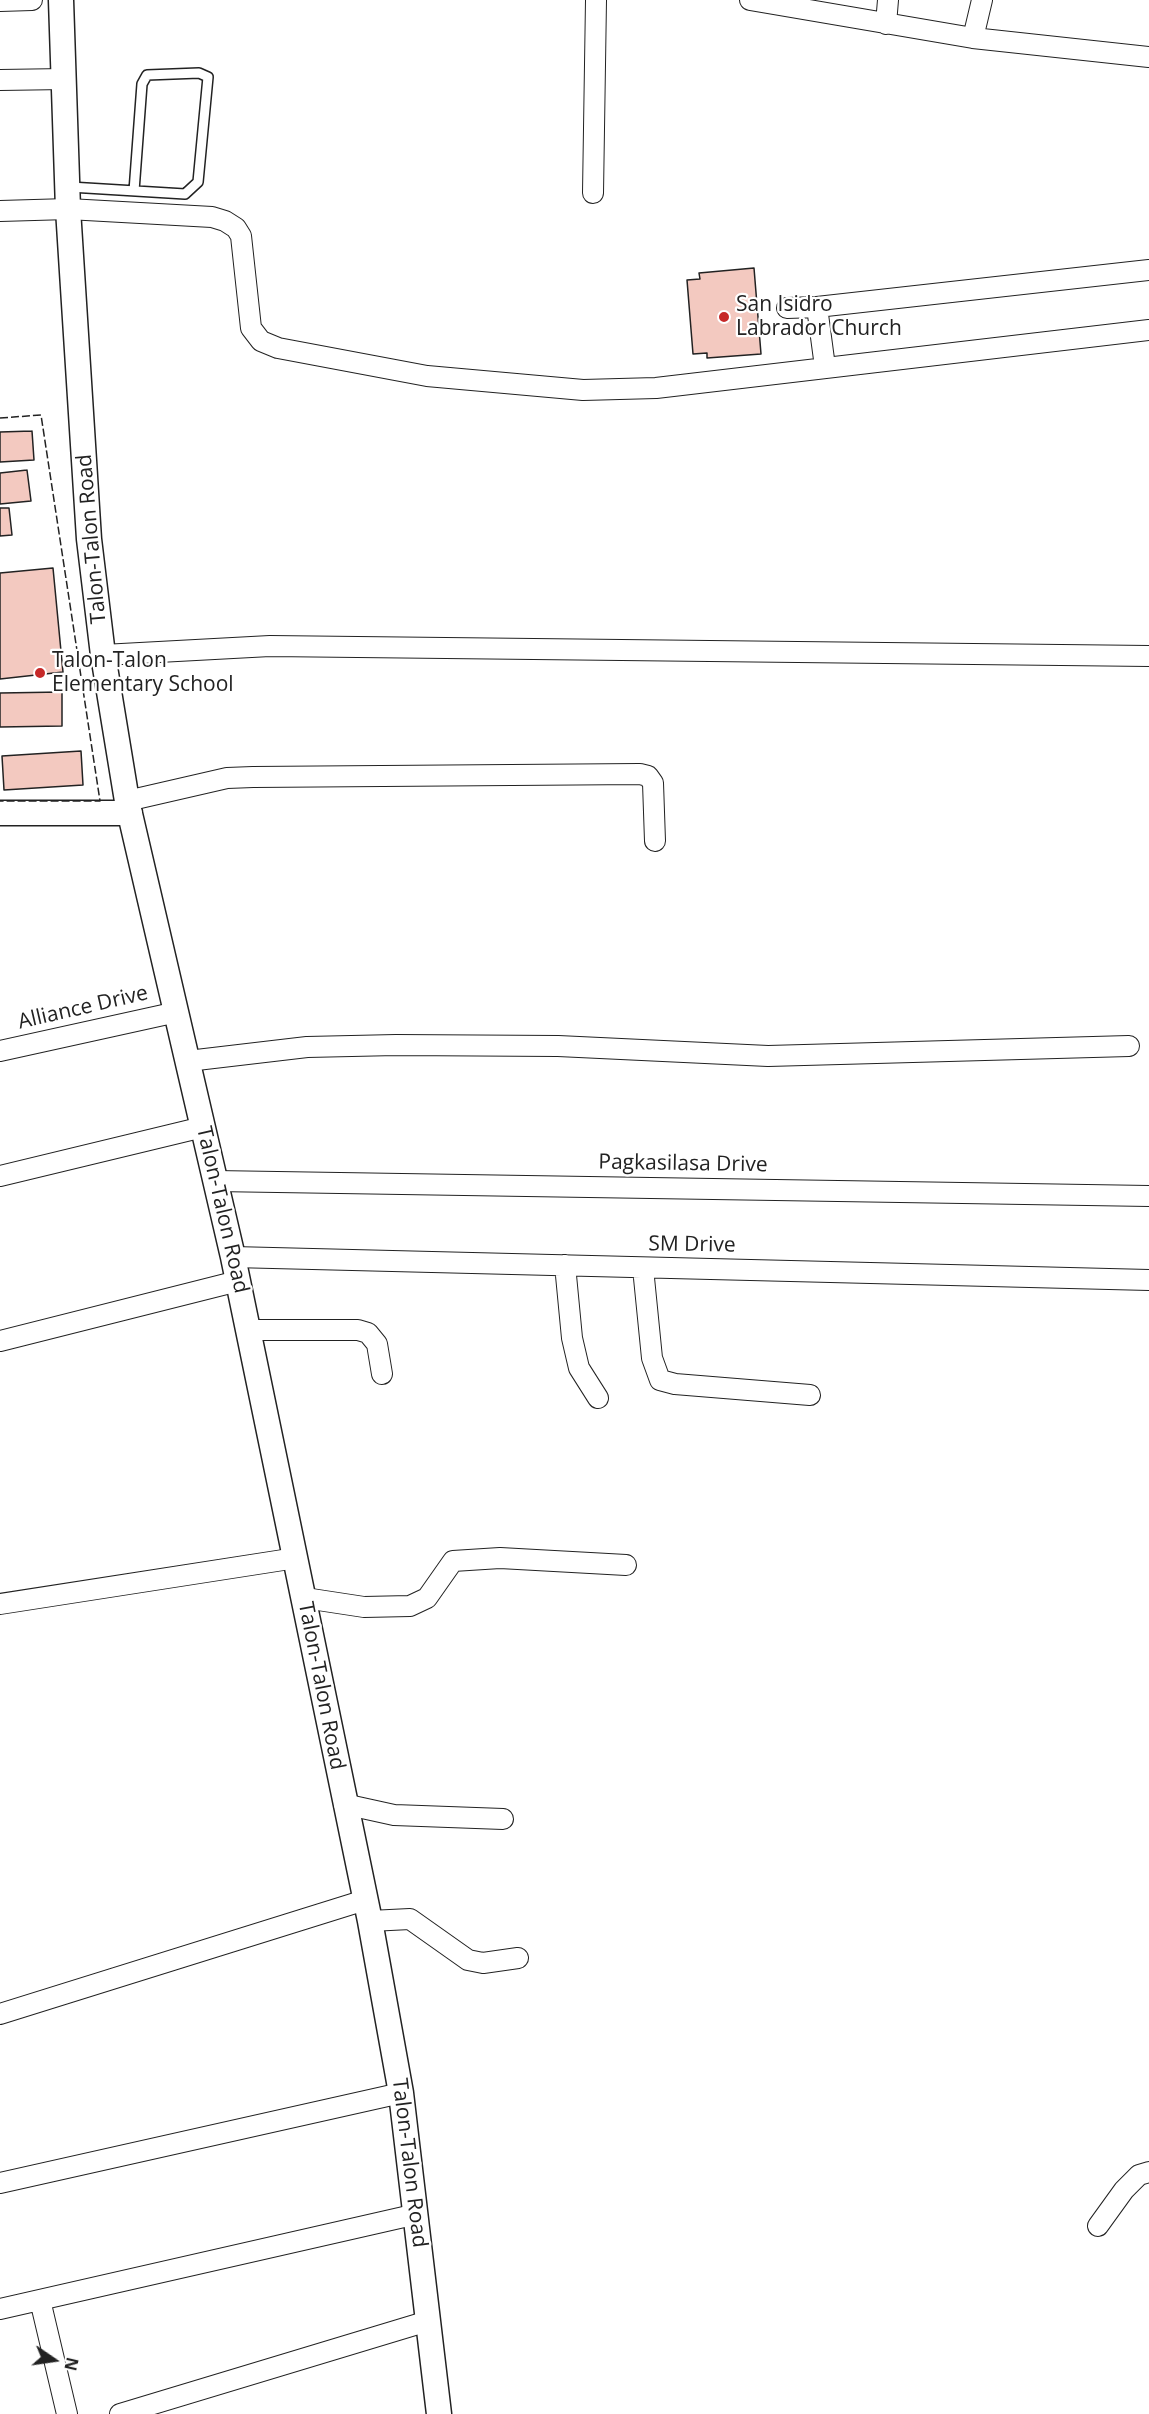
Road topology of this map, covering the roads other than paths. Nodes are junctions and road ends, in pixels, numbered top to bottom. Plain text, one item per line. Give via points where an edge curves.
1 (0, 0) edge
2 (32, 0) edge
3 (61, 0) edge
4 (596, 0) edge
5 (750, 0) edge
6 (888, 0) edge
7 (982, 0) edge
8 (886, 24) junction
9 (973, 38) junction
10 (1149, 57) edge
11 (65, 79) junction
12 (0, 80) edge
13 (134, 191) junction
14 (593, 193) dead end
15 (68, 198) junction
16 (0, 211) edge
17 (1149, 270) edge
18 (817, 307) junction
19 (787, 308) dead end
20 (1149, 330) edge
21 (825, 367) junction
22 (103, 655) junction
23 (1149, 656) edge
24 (128, 807) junction
25 (0, 813) edge
26 (655, 841) dead end
27 (177, 1012) junction
28 (1129, 1046) dead end
29 (0, 1052) edge
30 (188, 1061) junction
31 (203, 1126) junction
32 (0, 1176) edge
33 (215, 1181) junction
34 (1149, 1196) edge
35 (233, 1257) junction
36 (565, 1265) junction
37 (643, 1268) junction
38 (1149, 1280) edge
39 (238, 1281) junction
40 (248, 1330) junction
41 (0, 1341) edge
42 (382, 1374) dead end
43 (810, 1395) dead end
44 (598, 1398) dead end
45 (296, 1558) junction
46 (626, 1565) dead end
47 (305, 1598) junction
48 (0, 1604) edge
49 (344, 1804) junction
50 (502, 1819) dead end
51 (367, 1910) junction
52 (518, 1958) dead end
53 (0, 2014) edge
54 (401, 2093) junction
55 (1149, 2172) edge
56 (0, 2182) edge
57 (417, 2214) junction
58 (1098, 2226) dead end
59 (40, 2300) junction
60 (0, 2308) edge
61 (429, 2321) junction
62 (67, 2414) edge
63 (120, 2414) edge
64 (439, 2414) edge

1 - 2 street
3 - 11 street, Talon-Talon Road
4 - 14 street
5 - 8 street
6 - 8 street
7 - 9 street
8 - 9 street
9 - 10 street
11 - 12 street
11 - 15 street, Talon-Talon Road
13 - 13 lane via 185,194 198,182 208,77 199,73 147,75 142,84
13 - 15 lane
15 - 16 street
15 - 21 street via 212,217 236,228 241,236 251,328 261,341 278,348 427,376 583,390 656,388
15 - 22 street, Talon-Talon Road via 89,539
17 - 18 street
18 - 19 street
18 - 21 street
20 - 21 street
22 - 23 street via 282,646
22 - 24 street, Talon-Talon Road
24 - 25 street
24 - 26 street via 227,778 640,774 653,783
24 - 27 street, Talon-Talon Road
27 - 29 street, Alliance Drive
27 - 30 street, Talon-Talon Road
28 - 30 street via 768,1056 570,1046 308,1047
30 - 31 street, Talon-Talon Road
31 - 32 street
31 - 33 street, Talon-Talon Road
33 - 34 street, Pagkasilasa Drive
33 - 35 street, Talon-Talon Road
35 - 36 street, SM Drive
35 - 39 street, Talon-Talon Road
36 - 37 street, SM Drive
36 - 44 street via 579,1368
37 - 38 street, SM Drive
37 - 43 street via 652,1358 660,1380
39 - 40 street, Talon-Talon Road
39 - 41 street
40 - 42 street via 368,1333 377,1344
40 - 45 street, Talon-Talon Road
45 - 47 street, Talon-Talon Road
45 - 48 street
46 - 47 street via 500,1558 453,1561 427,1598 410,1606 364,1607
47 - 49 street, Talon-Talon Road
49 - 50 street via 394,1815
49 - 51 street, Talon-Talon Road
51 - 52 street via 410,1919 468,1960 483,1963
51 - 53 street
51 - 54 street, Talon-Talon Road
54 - 56 street
54 - 57 street, Talon-Talon Road
55 - 58 street via 1139,2175 1124,2190
57 - 59 street
57 - 61 street, Talon-Talon Road
59 - 60 street
59 - 62 street
61 - 63 street
61 - 64 street, Talon-Talon Road

